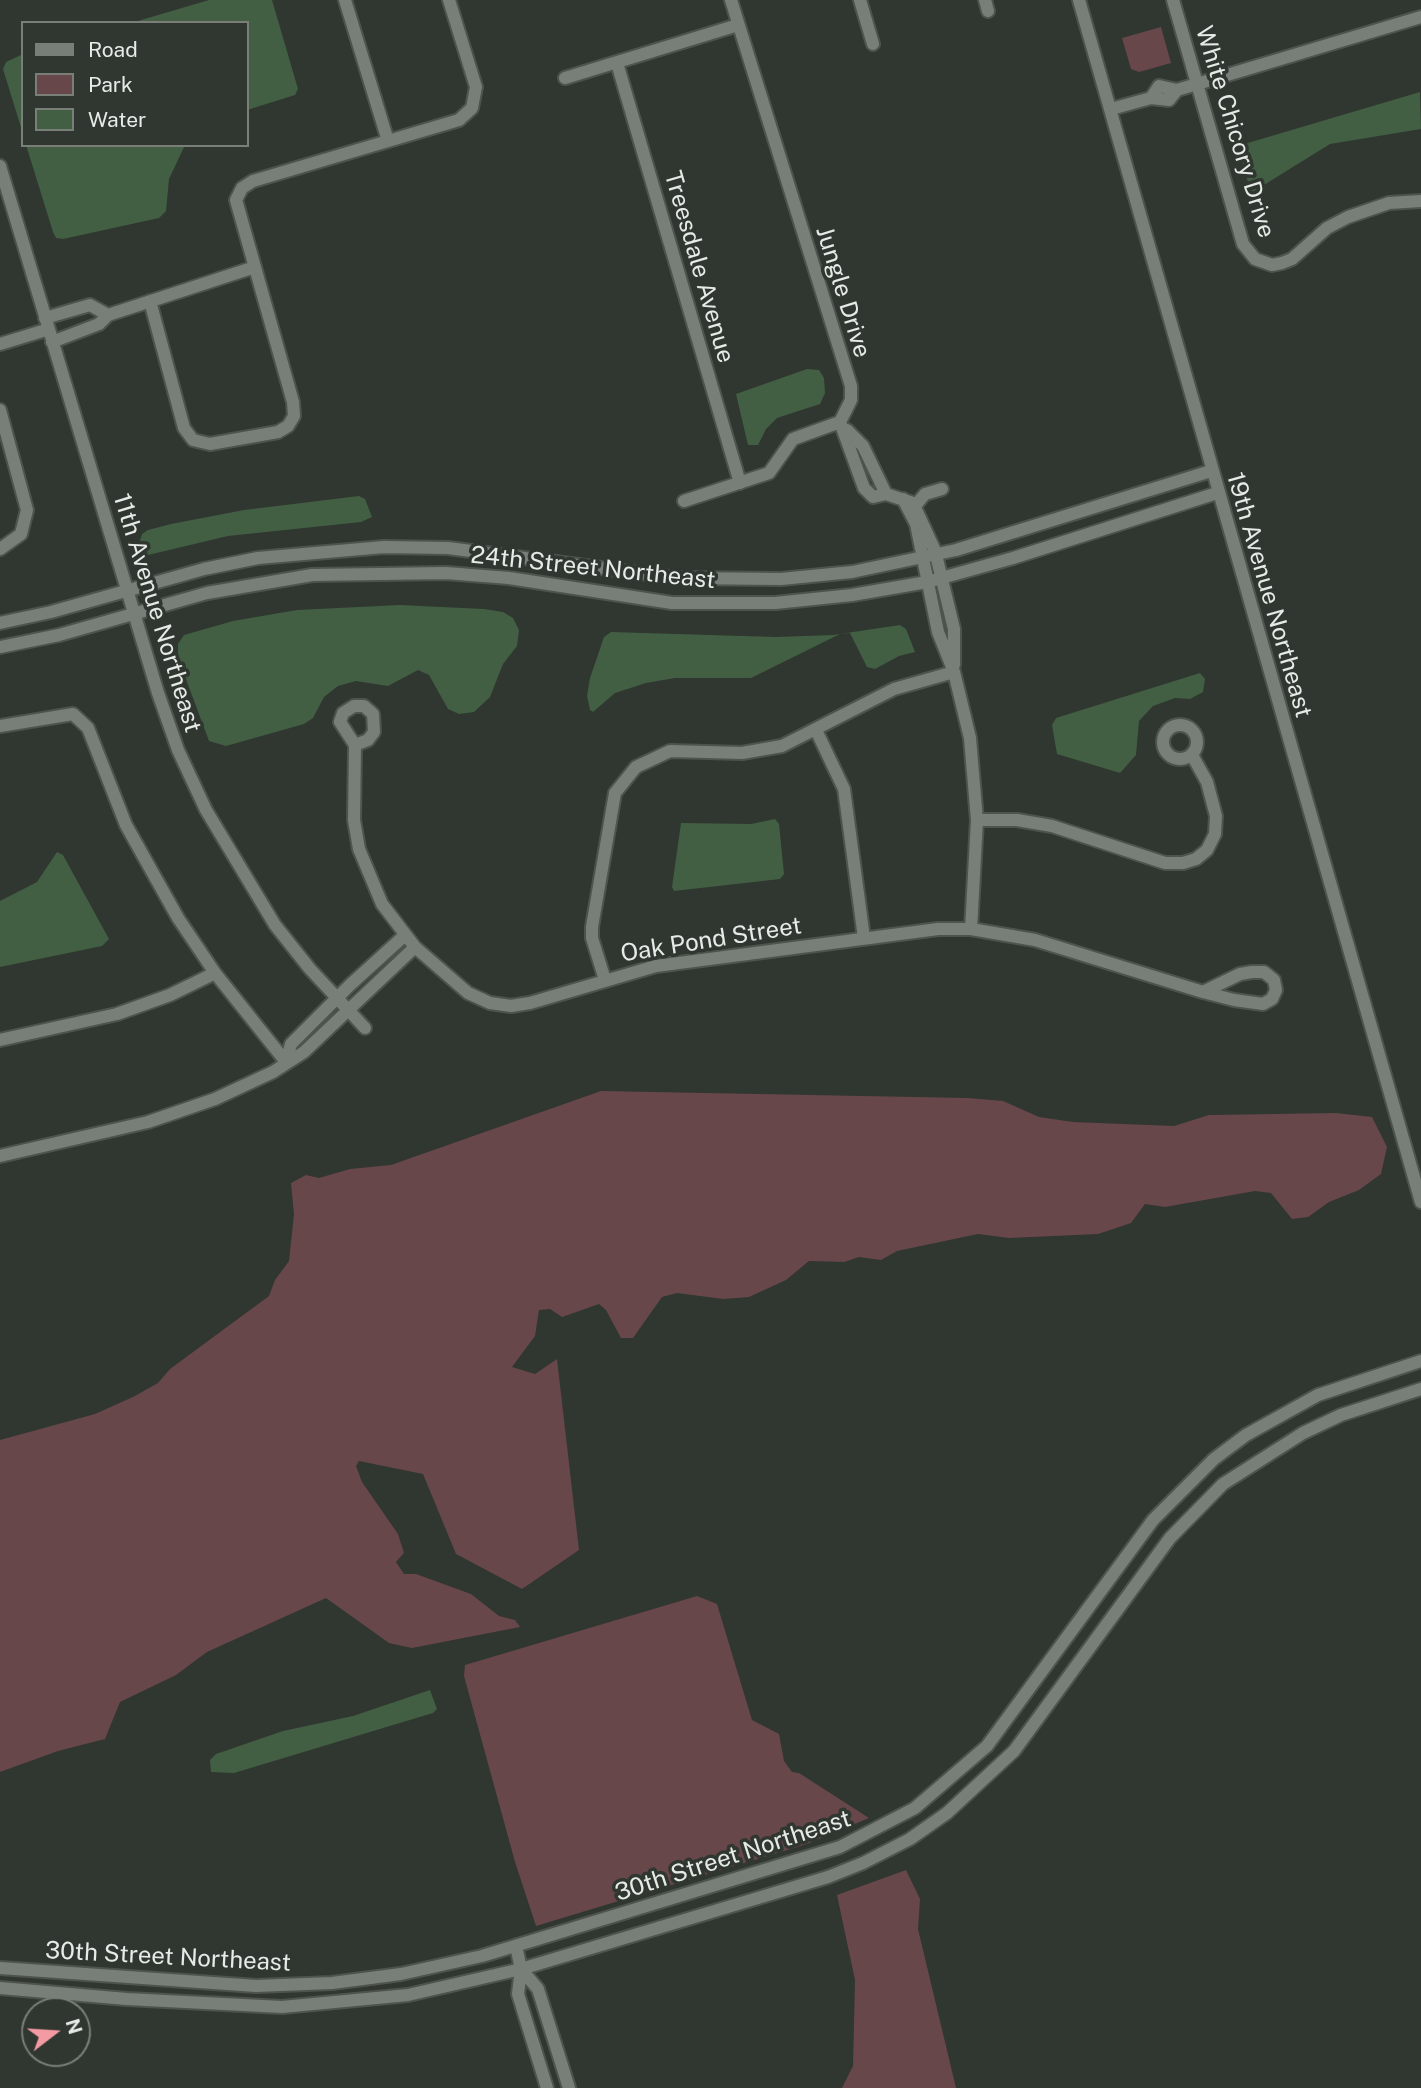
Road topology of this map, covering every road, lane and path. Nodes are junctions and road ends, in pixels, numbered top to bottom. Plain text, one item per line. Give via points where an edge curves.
1 (345, 0) edge
2 (450, 0) edge
3 (731, 0) edge
4 (860, 0) edge
5 (1079, 0) edge
6 (1173, 0) edge
7 (1421, 17) edge
8 (738, 25) junction
9 (873, 44) dead end
10 (617, 62) junction
11 (565, 78) dead end
12 (1197, 84) junction
13 (1111, 109) junction
14 (388, 141) junction
15 (0, 166) edge
16 (1421, 201) edge
17 (255, 267) junction
18 (150, 301) junction
19 (108, 314) junction
20 (49, 330) junction
21 (0, 344) edge
22 (0, 410) edge
23 (840, 422) junction
24 (1211, 471) junction
25 (740, 483) junction
26 (942, 489) dead end
27 (1217, 493) junction
28 (903, 499) junction
29 (684, 502) dead end
30 (915, 506) junction
31 (0, 549) edge
32 (937, 555) junction
33 (922, 559) junction
34 (942, 578) junction
35 (927, 582) junction
36 (127, 591) junction
37 (134, 613) junction
38 (0, 623) edge
39 (0, 647) edge
40 (954, 672) junction
41 (0, 726) edge
42 (816, 730) junction
43 (355, 745) dead end
44 (1192, 755) dead end
45 (977, 820) junction
46 (971, 929) junction
47 (404, 936) junction
48 (864, 937) junction
49 (415, 947) junction
50 (215, 973) junction
51 (605, 980) junction
52 (1203, 992) junction
53 (338, 999) junction
54 (349, 1010) junction
55 (365, 1028) dead end
56 (0, 1040) edge
57 (286, 1062) junction
58 (0, 1156) edge
59 (1421, 1202) edge
60 (1421, 1361) edge
61 (1421, 1389) edge
62 (516, 1946) junction
63 (0, 1968) edge
64 (521, 1969) junction
65 (0, 1988) edge
66 (547, 2088) edge
67 (569, 2088) edge

1 - 14 street
2 - 14 street via 476,88 472,108 460,120
3 - 8 street, Jungle Drive
4 - 9 street
5 - 13 street, 19th Avenue Northeast
6 - 12 street, White Chicory Drive
7 - 12 street
8 - 10 street
8 - 23 street, Jungle Drive via 850,386 851,400
10 - 11 street
10 - 25 street, Treesdale Avenue
12 - 13 street via 1177,90 1169,100 1151,98
12 - 16 street, White Chicory Drive via 1243,244 1261,263 1282,264 1292,259 1327,228 1368,208
13 - 24 street, 19th Avenue Northeast
14 - 17 street via 242,188 237,211
15 - 20 street, 11th Avenue Northeast
17 - 18 street
17 - 18 street via 294,409 292,421 278,432 210,444 193,440 184,428
18 - 19 street
19 - 20 street via 99,324
19 - 20 street via 90,305
20 - 21 street
20 - 36 street, 11th Avenue Northeast
22 - 31 street via 27,510 21,534
23 - 25 street via 793,439 769,474
23 - 28 street via 863,446 886,494
24 - 27 street, 19th Avenue Northeast
24 - 32 street, 24th Street Northeast
25 - 29 street
26 - 30 street via 925,494
27 - 34 street, 24th Street Northeast
27 - 59 street, 19th Avenue Northeast
28 - 30 street
28 - 33 street via 916,524
30 - 32 street
32 - 33 street, 24th Street Northeast
32 - 34 street
33 - 35 street
33 - 36 street, 24th Street Northeast via 852,572 731,580 628,573 448,548 384,547 258,558
34 - 35 street, 24th Street Northeast
34 - 40 street via 954,629
35 - 37 street, 24th Street Northeast via 775,603 672,603 509,578 384,571 265,581
35 - 40 street via 939,635
36 - 37 street, 11th Avenue Northeast
36 - 38 street, 24th Street Northeast
37 - 39 street, 24th Street Northeast
37 - 53 street, 11th Avenue Northeast via 178,750 205,810 275,925
40 - 42 street via 894,689
40 - 45 street via 972,750
41 - 50 street via 62,714 81,719 126,825
42 - 48 street via 844,789
42 - 51 street via 758,752 670,751 651,758 625,779 610,812 592,927
43 - 47 street, Oak Pond Street via 354,820 359,849 382,904
44 - 45 street via 1207,782 1216,816 1215,834 1207,850 1183,863 1165,863 1052,826
45 - 46 street
46 - 48 street, Oak Pond Street
46 - 52 street, Oak Pond Street via 1063,947
47 - 49 street, Oak Pond Street
47 - 53 street
48 - 51 street, Oak Pond Street via 656,966
49 - 51 street, Oak Pond Street via 468,993 490,1003 530,1003
49 - 54 street
50 - 56 street via 117,1014
50 - 57 street
52 - 52 street, Oak Pond Street via 1252,972 1264,972 1274,980 1276,990 1263,1004
53 - 54 street, 11th Avenue Northeast
53 - 57 street via 291,1044
54 - 55 street, 11th Avenue Northeast
54 - 57 street via 304,1052
57 - 58 street via 215,1099 148,1122
60 - 62 street, 30th Street Northeast via 1318,1395 1246,1435 1214,1459 1153,1520 987,1746 915,1808 809,1859
61 - 64 street, 30th Street Northeast via 1341,1415 1303,1433 1265,1455 1202,1503 1170,1538 1014,1751 981,1784 910,1839 828,1877
62 - 63 street, 30th Street Northeast via 401,1974 320,1984 256,1986
62 - 64 street
64 - 65 street, 30th Street Northeast via 408,1995 282,2007
64 - 66 street via 518,1994
64 - 67 street via 538,1989

